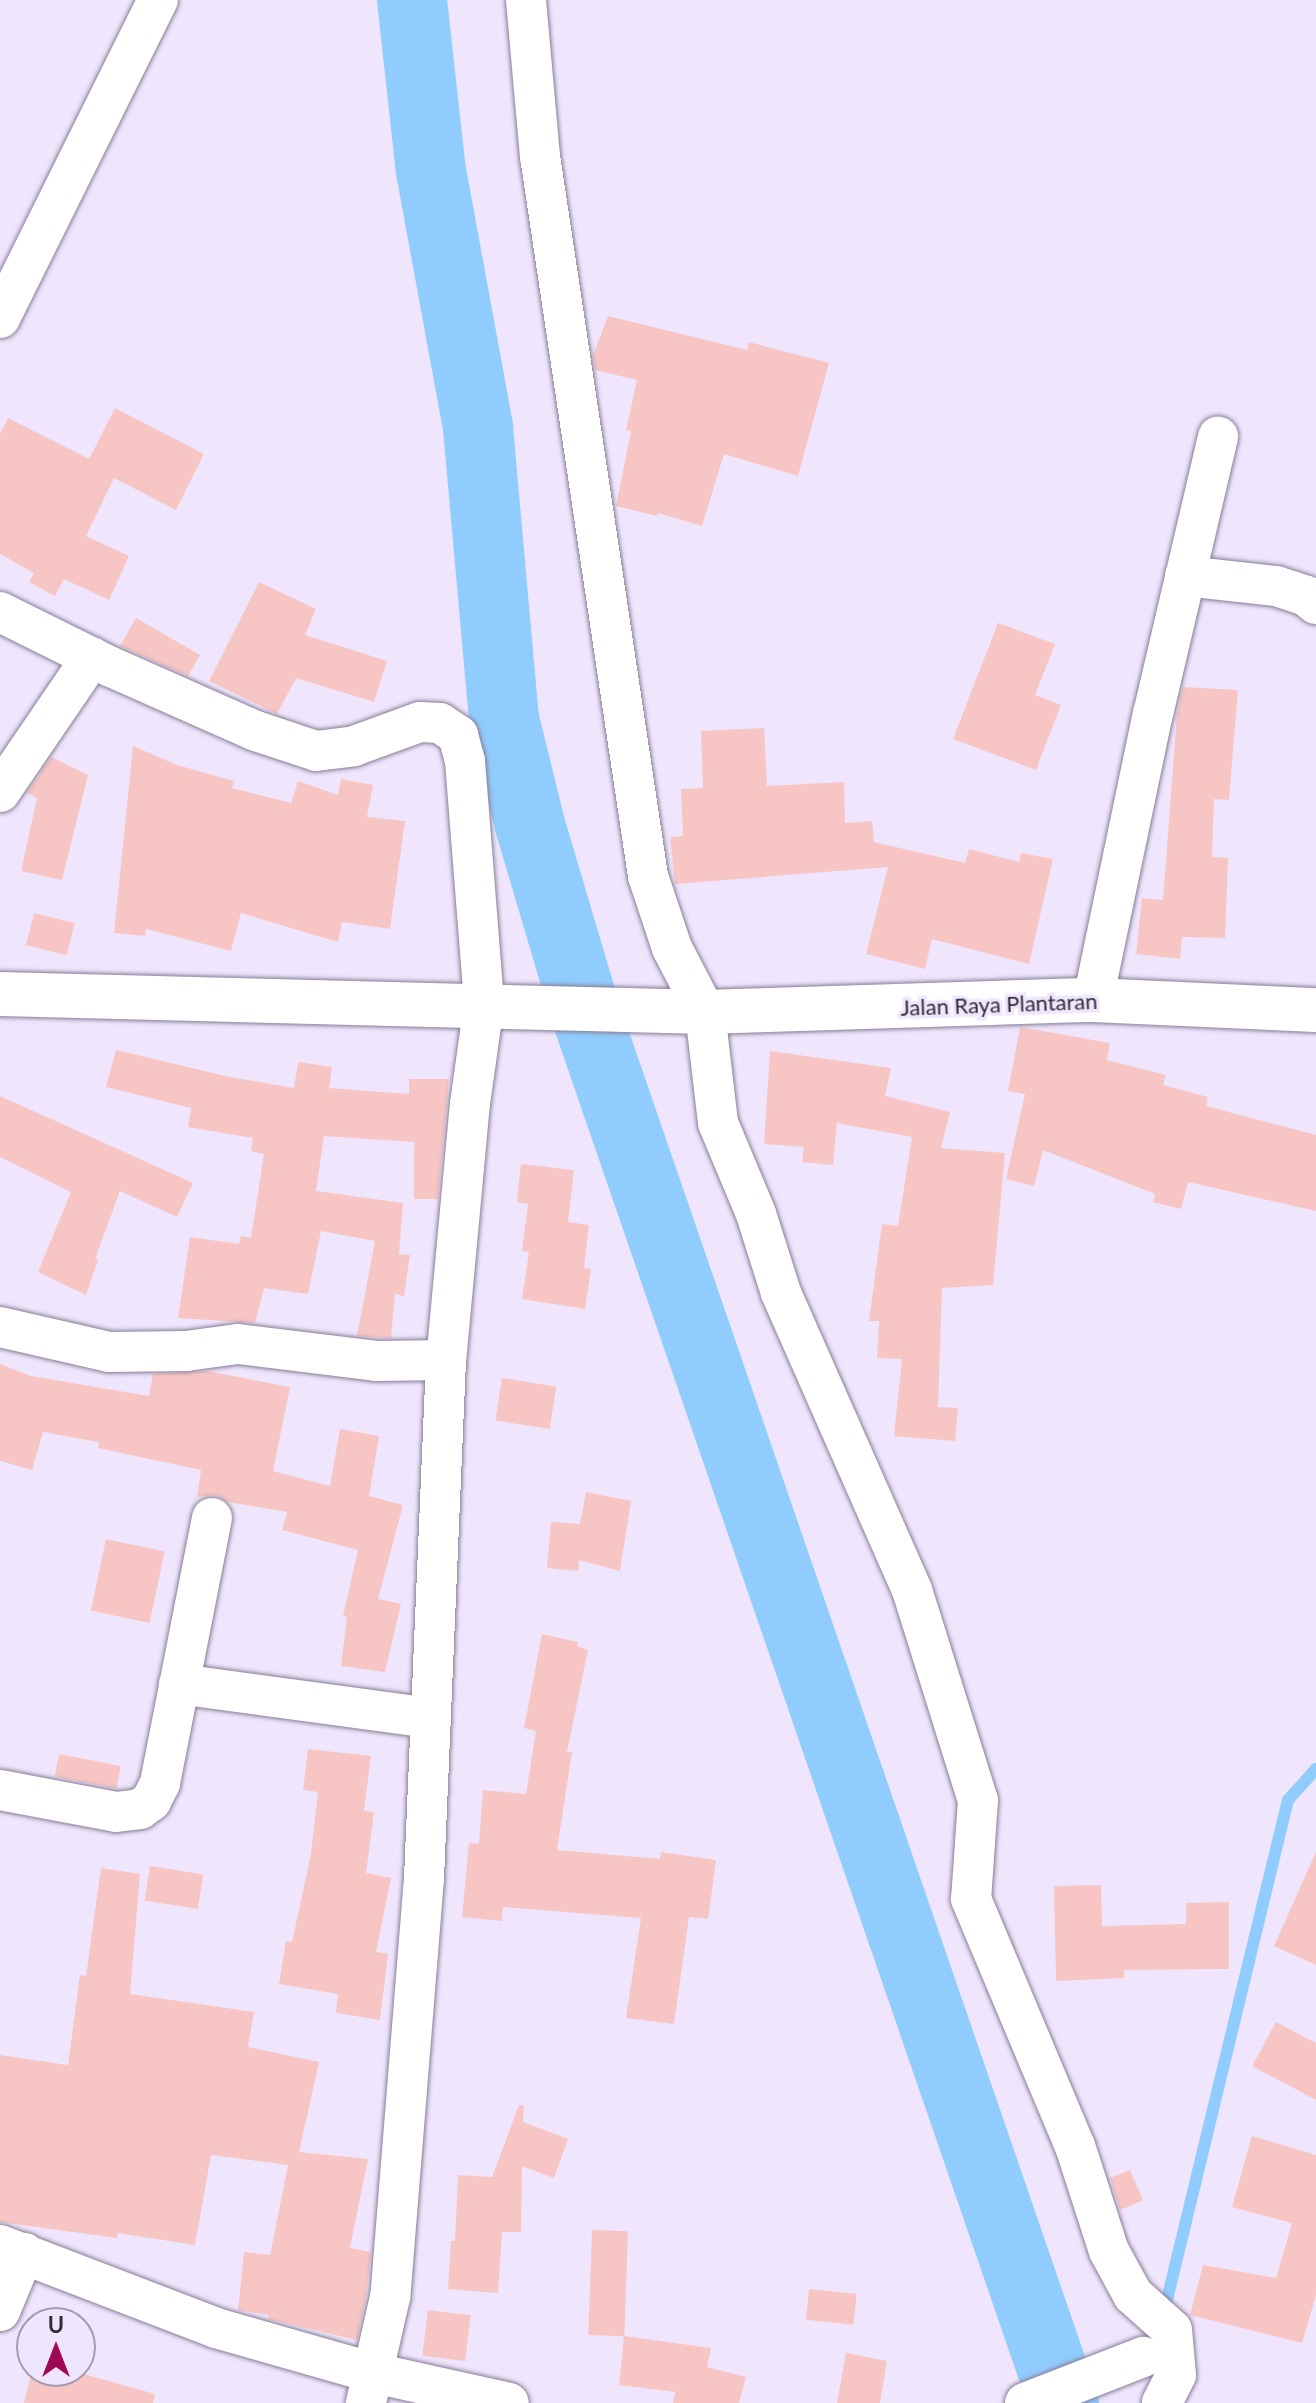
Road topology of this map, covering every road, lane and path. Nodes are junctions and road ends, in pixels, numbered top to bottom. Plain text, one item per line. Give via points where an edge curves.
1 (158, 0) edge
2 (526, 0) edge
3 (0, 318) edge
4 (1218, 437) dead end
5 (1185, 576) junction
6 (1316, 604) edge
7 (0, 612) edge
8 (92, 657) junction
9 (0, 792) edge
10 (0, 994) edge
11 (1093, 1000) junction
12 (498, 1005) junction
13 (1316, 1010) edge
14 (694, 1012) junction
15 (0, 1327) edge
16 (446, 1360) junction
17 (212, 1518) dead end
18 (179, 1684) junction
19 (430, 1718) junction
20 (0, 1790) edge
21 (12, 2249) edge
22 (0, 2311) edge
23 (1148, 2379) edge
24 (370, 2388) edge
25 (509, 2403) edge
26 (1025, 2403) edge

1 - 3 street
2 - 14 street via 540,156 648,876
4 - 5 street
5 - 6 street via 1276,586
5 - 11 street
7 - 8 street
8 - 9 street
8 - 12 street via 256,731 316,751 354,746 420,722 454,730 465,761
10 - 12 main road, Jalan Raya Plantaran
11 - 13 main road, Jalan Raya Plantaran
11 - 14 main road, Jalan Raya Plantaran
12 - 14 main road, Jalan Raya Plantaran
12 - 16 street via 470,1103
14 - 23 street via 718,1123 756,1214 781,1293 912,1590 978,1800 971,1899 1075,2146 1109,2251 1176,2347 1176,2375
15 - 16 street via 109,1352 238,1344 376,1361
16 - 19 street
17 - 18 street
18 - 19 street
18 - 20 street via 160,1783 140,1809 116,1812
19 - 24 street via 424,1878 390,2297
21 - 22 street
21 - 24 street
23 - 26 street
24 - 25 street

